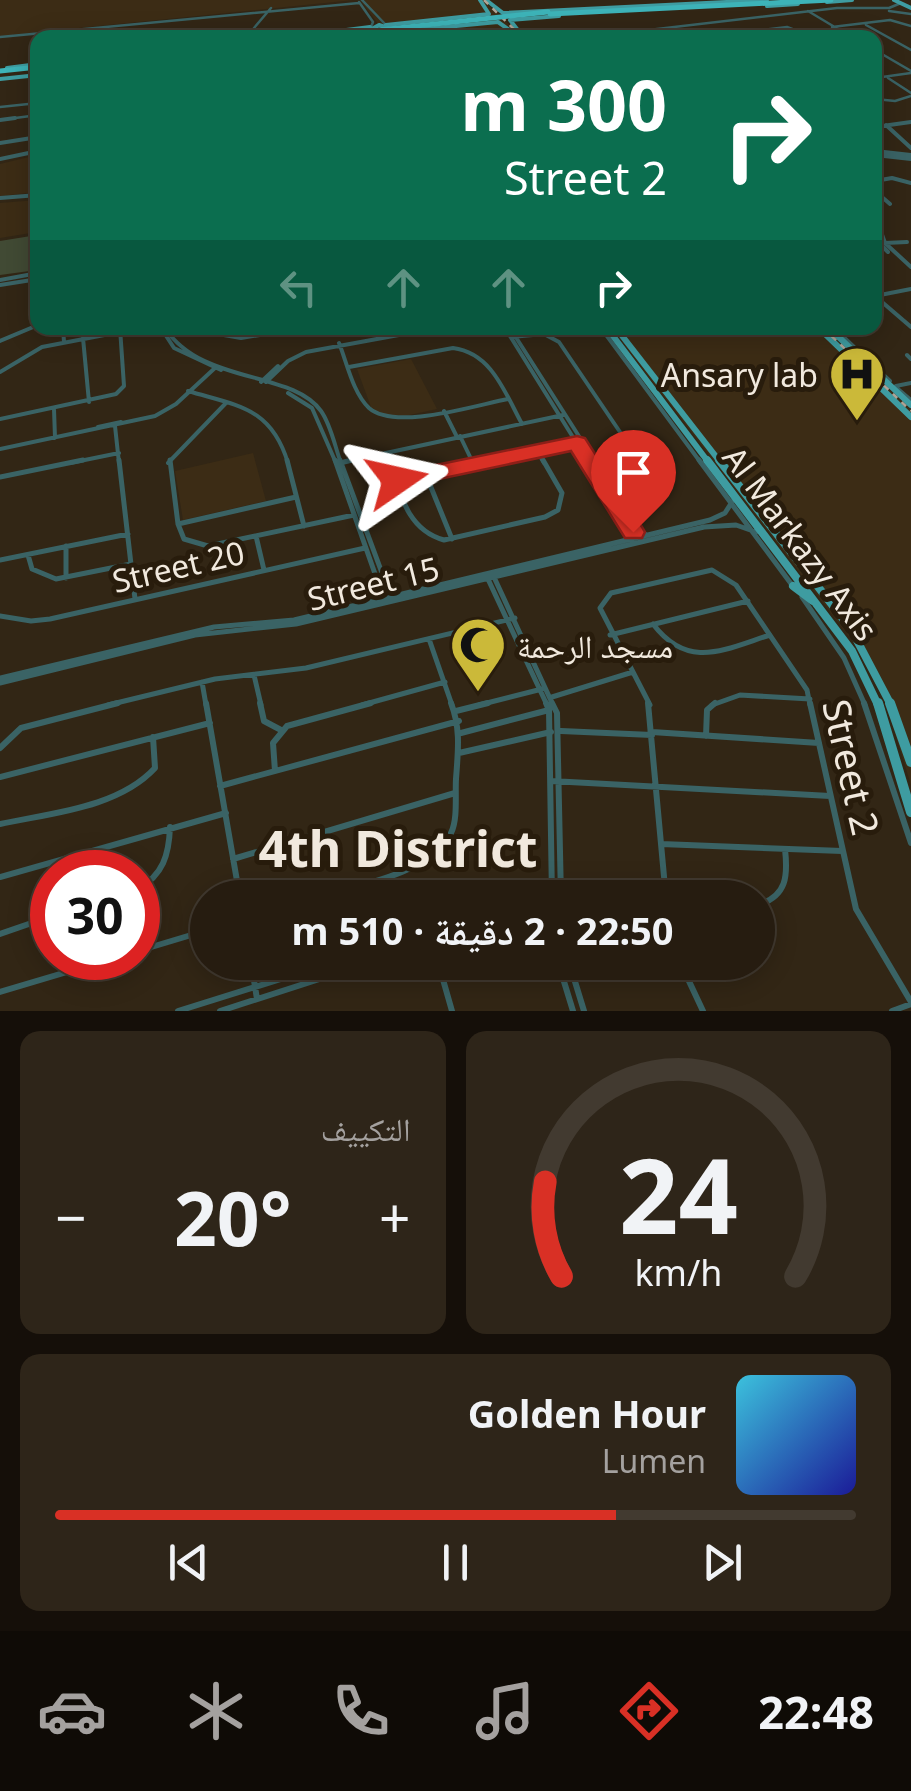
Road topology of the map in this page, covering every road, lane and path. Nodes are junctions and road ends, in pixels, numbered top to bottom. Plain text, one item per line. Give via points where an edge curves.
1 (346, 0) edge
2 (483, 0) edge
3 (767, 0) edge
4 (805, 0) edge
5 (831, 0) edge
6 (852, 0) edge
7 (361, 1) edge
8 (898, 1) edge
9 (709, 6) junction
10 (721, 7) junction
11 (271, 8) junction
12 (911, 9) edge
13 (520, 12) junction
14 (808, 12) junction
15 (503, 13) junction
16 (490, 14) junction
17 (548, 14) junction
18 (524, 18) junction
19 (498, 22) junction
20 (512, 23) junction
21 (862, 23) junction
22 (373, 24) junction
23 (409, 24) junction
24 (386, 25) junction
25 (506, 26) junction
26 (911, 26) edge
27 (833, 27) junction
28 (354, 29) junction
29 (57, 30) edge
30 (257, 30) edge
31 (346, 30) edge
32 (361, 30) edge
33 (369, 30) edge
34 (385, 30) edge
35 (394, 30) edge
36 (405, 30) edge
37 (414, 30) joint
38 (512, 30) edge
39 (517, 30) edge
40 (665, 30) edge
41 (764, 30) edge
42 (798, 30) edge
43 (838, 30) edge
44 (875, 30) edge
45 (30, 33) edge
46 (882, 34) edge
47 (0, 36) edge
48 (911, 50) edge
49 (882, 56) edge
50 (30, 71) edge
51 (911, 72) edge
52 (0, 74) edge
53 (886, 76) junction
54 (882, 77) edge
55 (911, 94) edge
56 (882, 100) edge
57 (30, 103) edge
58 (30, 103) edge
59 (0, 106) edge
60 (14, 106) junction
61 (30, 116) edge
62 (13, 118) junction
63 (0, 120) edge
64 (911, 121) edge
65 (882, 125) edge
66 (882, 125) edge
67 (886, 125) junction
68 (30, 139) edge
69 (0, 146) edge
70 (30, 153) edge
71 (882, 153) edge
72 (911, 155) edge
73 (3, 158) edge
74 (882, 179) edge
75 (911, 183) edge
76 (30, 197) edge
77 (882, 197) edge
78 (0, 199) edge
79 (890, 204) dead end
80 (882, 235) edge
81 (906, 242) dead end
82 (882, 243) edge
83 (885, 244) junction
84 (908, 265) edge
85 (30, 276) edge
86 (0, 281) edge
87 (911, 289) edge
88 (882, 295) edge
89 (882, 302) edge
90 (911, 327) edge
91 (30, 328) edge
92 (64, 335) edge
93 (97, 335) edge
94 (120, 335) edge
95 (167, 335) edge
96 (221, 335) edge
97 (259, 335) edge
98 (370, 335) edge
99 (387, 335) edge
100 (391, 335) edge
101 (528, 335) edge
102 (546, 335) edge
103 (610, 335) edge
104 (612, 335) edge
105 (620, 335) edge
106 (825, 335) edge
107 (838, 335) edge
108 (839, 335) edge
109 (255, 336) joint
110 (513, 336) joint
111 (83, 338) junction
112 (371, 338) junction
113 (0, 341) edge
114 (64, 342) junction
115 (339, 344) junction
116 (632, 353) junction
117 (0, 358) edge
118 (13, 362) junction
119 (216, 366) junction
120 (350, 368) junction
121 (648, 369) junction
122 (0, 372) edge
123 (263, 382) junction
124 (911, 383) edge
125 (896, 386) junction
126 (188, 391) junction
127 (508, 399) junction
128 (89, 402) junction
129 (911, 403) edge
130 (224, 404) junction
131 (901, 408) junction
132 (54, 409) junction
133 (444, 411) junction
134 (563, 415) junction
135 (911, 417) edge
136 (0, 419) edge
137 (522, 424) junction
138 (691, 424) junction
139 (115, 425) junction
140 (704, 431) dead end
141 (55, 437) junction
142 (459, 437) junction
143 (580, 442) junction
144 (0, 447) edge
145 (706, 450) junction
146 (537, 452) junction
147 (118, 453) junction
148 (386, 453) junction
149 (340, 463) junction
150 (474, 465) junction
151 (426, 475) junction
152 (0, 477) edge
153 (397, 480) junction
154 (296, 497) junction
155 (616, 500) junction
156 (732, 502) junction
157 (354, 515) junction
158 (722, 516) junction
159 (178, 524) junction
160 (729, 525) junction
161 (304, 526) junction
162 (363, 529) junction
163 (756, 532) junction
164 (128, 534) junction
165 (256, 536) junction
166 (650, 536) junction
167 (452, 539) junction
168 (634, 540) junction
169 (619, 545) junction
170 (66, 546) junction
171 (365, 548) junction
172 (28, 555) junction
173 (0, 560) edge
174 (131, 564) junction
175 (264, 570) junction
176 (490, 576) junction
177 (66, 578) junction
178 (793, 586) junction
179 (395, 596) junction
180 (136, 600) junction
181 (379, 600) junction
182 (748, 601) junction
183 (820, 606) junction
184 (843, 608) dead end
185 (348, 610) junction
186 (0, 616) edge
187 (512, 618) junction
188 (844, 622) junction
189 (654, 624) junction
190 (610, 635) junction
191 (771, 635) junction
192 (428, 639) junction
193 (632, 672) junction
194 (254, 675) junction
195 (0, 680) edge
196 (202, 682) junction
197 (445, 682) junction
198 (543, 686) junction
199 (552, 697) junction
200 (810, 698) junction
201 (549, 710) junction
202 (456, 711) junction
203 (459, 721) junction
204 (210, 723) junction
205 (281, 730) junction
206 (555, 732) junction
207 (461, 733) junction
208 (652, 734) junction
209 (706, 736) junction
210 (153, 737) junction
211 (903, 737) junction
212 (819, 743) junction
213 (0, 748) edge
214 (894, 752) junction
215 (459, 753) junction
216 (911, 764) edge
217 (275, 771) junction
218 (0, 777) edge
219 (556, 782) junction
220 (903, 784) junction
221 (220, 786) junction
222 (655, 787) junction
223 (456, 793) junction
224 (830, 796) junction
225 (911, 812) edge
226 (226, 813) junction
227 (0, 824) edge
228 (170, 827) junction
229 (911, 843) edge
230 (660, 844) junction
231 (785, 849) junction
232 (843, 851) junction
233 (233, 859) junction
234 (160, 871) edge
235 (0, 878) edge
236 (237, 880) edge
237 (371, 880) edge
238 (556, 880) edge
239 (664, 880) edge
240 (775, 897) edge
241 (30, 924) edge
242 (0, 934) edge
243 (190, 935) edge
244 (160, 944) edge
245 (40, 980) edge
246 (254, 980) edge
247 (280, 980) edge
248 (316, 980) edge
249 (443, 980) edge
250 (564, 980) edge
251 (575, 980) edge
252 (688, 980) edge
253 (255, 988) junction
254 (0, 992) edge
255 (257, 999) junction
256 (911, 1003) edge
257 (178, 1011) edge
258 (220, 1011) edge
259 (452, 1011) edge
260 (573, 1011) edge
261 (584, 1011) edge
262 (703, 1011) edge
263 (892, 1011) edge

1 - 11 street
2 - 15 main road
2 - 16 main road
3 - 13 main road
4 - 17 highway
5 - 9 highway
6 - 10 main road
7 - 11 street
7 - 22 street
8 - 12 main road
8 - 14 street via 889,8
9 - 10 highway
9 - 17 highway
10 - 18 main road
11 - 29 street
11 - 30 street
12 - 14 street
13 - 15 main road
13 - 18 main road
14 - 27 street
14 - 40 street
15 - 16 main road
15 - 20 main road via 514,16
16 - 19 main road
16 - 23 main road
17 - 34 highway, bridge
17 - 36 highway, bridge
18 - 20 main road
19 - 20 main road
19 - 25 main road
19 - 37 main road
20 - 25 main road
20 - 39 main road
21 - 26 street
21 - 27 street
21 - 44 street
22 - 24 main road
22 - 28 main road
22 - 33 main road
23 - 24 main road
23 - 37 main road
24 - 35 main road
25 - 38 main road
27 - 43 street
28 - 31 main road
28 - 32 main road
41 - 42 street
45 - 47 street
46 - 48 street
49 - 51 street
50 - 52 highway
51 - 53 street
53 - 54 street
53 - 55 street
55 - 56 street
57 - 60 street
58 - 59 street
59 - 60 street
60 - 62 street
61 - 62 street
62 - 63 street
64 - 66 street
64 - 67 street
65 - 67 street
67 - 72 street
68 - 69 street
69 - 73 street
70 - 73 street
71 - 72 street
74 - 75 street
76 - 78 street
77 - 79 street
80 - 83 street
81 - 83 street
82 - 84 street
83 - 84 street
85 - 86 street
87 - 88 street
89 - 90 street
91 - 113 street
92 - 114 street
93 - 111 street
94 - 128 street via 124,386
95 - 119 street via 174,348
96 - 109 street
97 - 109 street
98 - 112 street
99 - 112 street
100 - 112 street
101 - 110 street
102 - 155 street via 559,342 647,472 646,489
103 - 145 street
104 - 116 main road, Al Markazy Axis
105 - 116 main road, Al Markazy Axis
106 - 131 main road
107 - 129 main road
108 - 125 street
110 - 134 street
111 - 114 street
111 - 128 street
112 - 115 street
114 - 118 street
115 - 120 street
115 - 123 street via 296,356
116 - 121 main road, Al Markazy Axis
117 - 118 street
118 - 122 street
119 - 123 street
119 - 126 street
120 - 127 street via 470,348
120 - 133 street via 367,407 379,415 396,419
121 - 138 main road, Al Markazy Axis
121 - 145 main road, Al Markazy Axis
123 - 149 street via 312,408
124 - 125 street
125 - 129 street
126 - 130 street
126 - 139 street via 154,416
127 - 133 street
127 - 137 street
128 - 132 street
129 - 131 main road
130 - 154 street via 275,430
130 - 159 street via 168,462
131 - 135 main road
132 - 136 street
132 - 141 street
133 - 142 street
134 - 137 street
134 - 143 street
137 - 142 street
138 - 140 main road
138 - 145 main road, Al Markazy Axis
139 - 141 street
139 - 147 street
141 - 144 street
142 - 148 street
142 - 150 street
143 - 146 street
143 - 155 street
145 - 156 street
145 - 183 main road, Al Markazy Axis
145 - 188 main road, Al Markazy Axis
146 - 150 street
146 - 167 street via 562,494 558,510
147 - 152 street
147 - 164 street
148 - 149 street
148 - 153 street
149 - 157 street
149 - 162 street
150 - 151 street
151 - 153 street
151 - 167 street
153 - 167 street via 416,528
154 - 159 street
154 - 161 street
155 - 166 street
155 - 168 street
156 - 158 street
156 - 163 street
157 - 161 street
157 - 162 street
158 - 160 street
158 - 166 street, Street 15
159 - 165 street via 184,539 199,546
160 - 163 street, Street 15
160 - 169 street, Street 15
161 - 165 street
162 - 171 street
162 - 179 street
163 - 178 street
164 - 170 street
164 - 174 street
165 - 175 street
166 - 168 street, Street 15
168 - 169 street, Street 15
169 - 176 street, Street 15
170 - 172 street
170 - 177 street
171 - 175 street, Street 20
171 - 181 street
172 - 173 street
172 - 177 street via 38,574
174 - 177 street
174 - 180 street
175 - 180 street, Street 20
176 - 179 street, Street 15
176 - 185 street, Street 15
176 - 187 street
178 - 183 main road
178 - 229 street via 828,628 864,694
179 - 181 street, Street 15
180 - 186 street, Street 20 via 50,619
181 - 185 street, Street 15
182 - 189 street
182 - 190 street, Street 2 via 730,578 702,570 611,593 600,608
182 - 191 street, Street 2
183 - 214 main road, Al Markazy Axis via 863,670
184 - 188 main road
185 - 195 street, Street 15
187 - 192 street
187 - 198 street
188 - 211 main road, Al Markazy Axis via 876,669
189 - 190 street
189 - 191 street via 668,644 694,654
190 - 193 street
191 - 200 street, Street 2
192 - 194 street
192 - 197 street
193 - 199 street
193 - 208 street via 650,706
194 - 196 street
194 - 205 street via 264,721
196 - 204 street
196 - 213 street via 34,723
197 - 202 street
197 - 205 street
198 - 199 street
198 - 201 street
198 - 202 street
199 - 206 street
200 - 209 street via 718,699 706,710
200 - 212 street, Street 2
201 - 206 street
201 - 207 street
202 - 203 street
203 - 207 street
203 - 217 street
204 - 210 street
204 - 221 street
205 - 217 street via 273,743
206 - 208 street
206 - 215 street
206 - 219 street
207 - 215 street
208 - 209 street
208 - 222 street
209 - 212 street
210 - 218 street
210 - 227 street via 155,768 144,782
211 - 214 main road via 904,752
211 - 216 main road, Al Markazy Axis
212 - 224 street, Street 2
214 - 220 main road, Al Markazy Axis
215 - 223 street
216 - 220 main road via 902,767
217 - 221 street
219 - 222 street
219 - 238 street
220 - 225 main road, Al Markazy Axis
221 - 226 street
222 - 224 street
222 - 230 street
223 - 233 street
223 - 237 street via 453,831 438,854
224 - 232 street, Street 2
226 - 228 street
226 - 233 street
228 - 234 street
228 - 235 street
230 - 231 street
230 - 239 street
231 - 232 street
231 - 240 street via 785,888
232 - 256 street, Street 2 via 860,919
233 - 236 street
241 - 242 street
243 - 244 street
245 - 254 street
246 - 253 street
247 - 253 street
248 - 255 street
249 - 259 street
250 - 260 street
251 - 261 street
252 - 262 street
253 - 255 street
253 - 257 street
255 - 258 street
256 - 263 street

